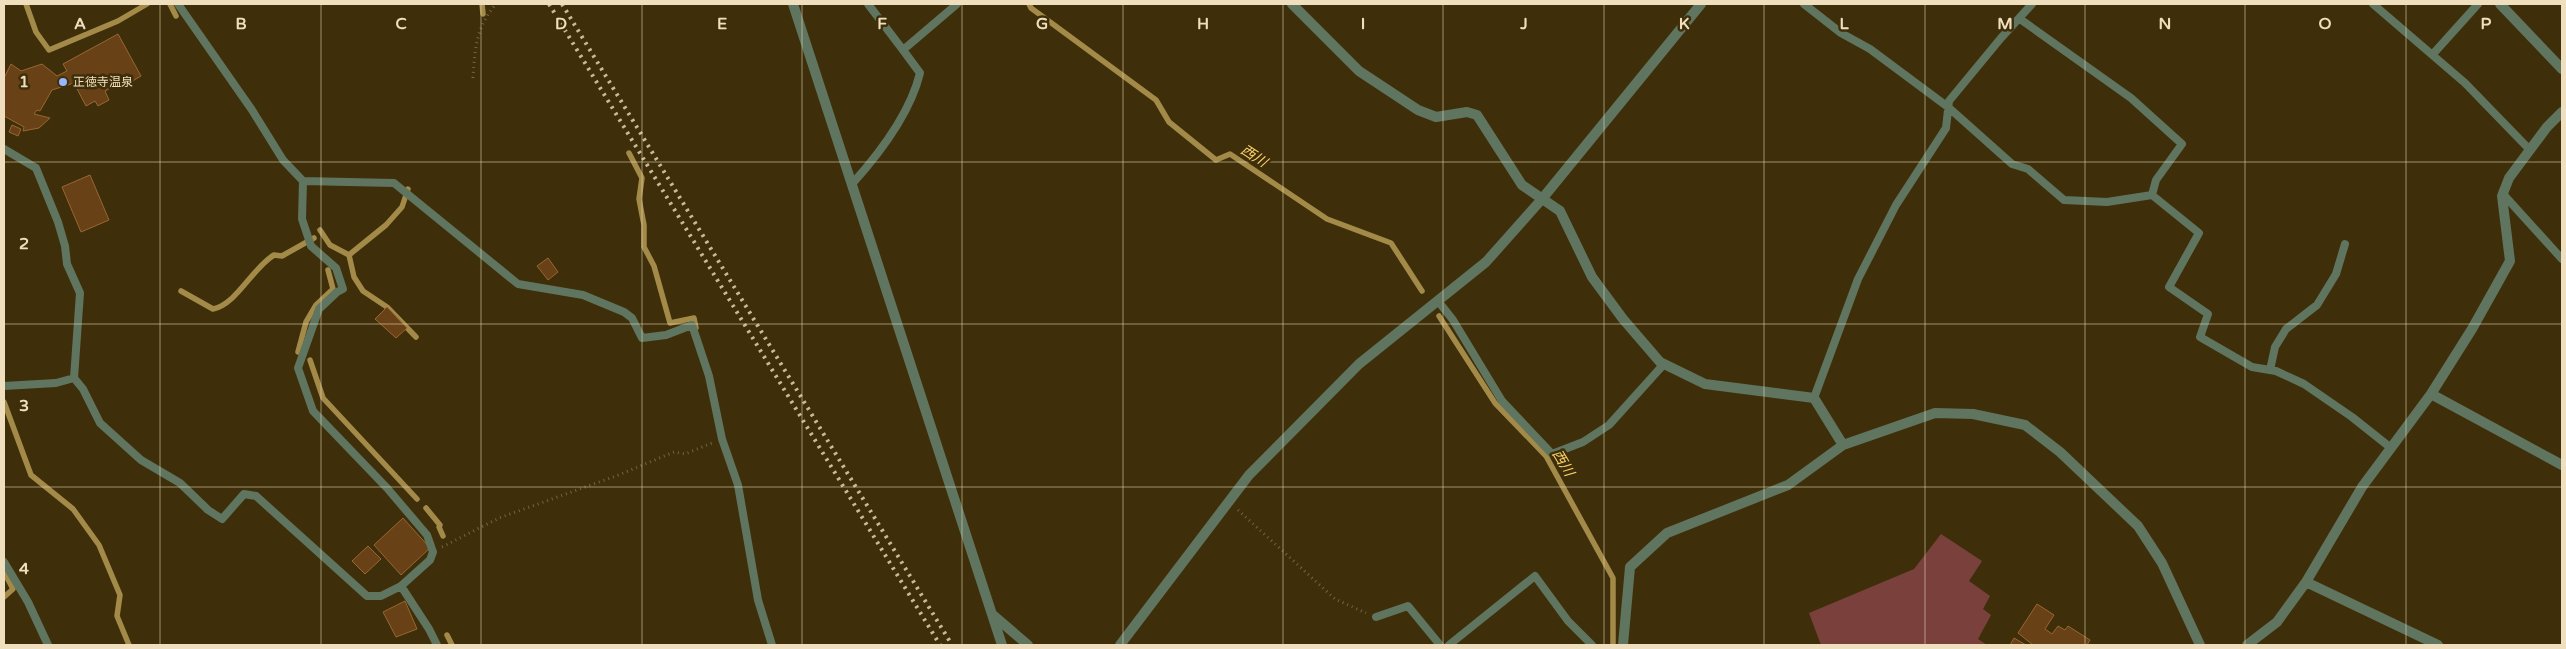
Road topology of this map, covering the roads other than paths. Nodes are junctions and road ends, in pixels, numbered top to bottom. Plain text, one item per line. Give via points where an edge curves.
1 (178, 4) edge
2 (793, 4) edge
3 (868, 4) edge
4 (957, 4) edge
5 (1292, 4) edge
6 (1701, 4) edge
7 (1804, 4) edge
8 (2032, 4) edge
9 (2373, 4) edge
10 (2478, 4) edge
11 (2500, 4) edge
12 (2020, 19) junction
13 (903, 50) junction
14 (2433, 54) junction
15 (2562, 69) edge
16 (1948, 107) junction
17 (2562, 112) edge
18 (4, 149) edge
19 (2530, 150) junction
20 (303, 181) junction
21 (852, 184) junction
22 (2503, 194) junction
23 (2152, 195) junction
24 (1542, 199) junction
25 (2345, 244) dead end
26 (2562, 259) edge
27 (1438, 301) junction
28 (1664, 364) junction
29 (2270, 370) junction
30 (74, 378) junction
31 (4, 386) edge
32 (2432, 394) junction
33 (1814, 398) junction
34 (1843, 445) junction
35 (2390, 448) junction
36 (2562, 465) edge
37 (4, 562) edge
38 (2306, 582) junction
39 (401, 586) junction
40 (993, 615) junction
41 (1376, 617) road end
42 (48, 645) edge
43 (437, 645) edge
44 (772, 645) edge
45 (1002, 645) edge
46 (1028, 645) edge
47 (1120, 645) edge
48 (1440, 645) edge
49 (1449, 645) edge
50 (1592, 645) edge
51 (1623, 645) edge
52 (2200, 645) edge
53 (2248, 645) edge
54 (2438, 645) edge

1 - 20 lane via 283,160
2 - 21 street
3 - 13 lane
4 - 13 lane
5 - 24 street via 1359,72 1418,110 1436,117 1467,112 1477,115 1522,185
6 - 24 street
7 - 16 lane
8 - 12 lane
9 - 14 lane
10 - 14 lane
11 - 15 street
12 - 16 lane via 1949,101
12 - 23 lane via 2131,98 2182,144 2156,180
13 - 21 lane via 920,73 915,94 872,162
14 - 19 lane
16 - 23 lane via 2012,164 2028,169 2064,200 2107,202
16 - 33 lane via 1946,128 1896,205 1858,280
17 - 19 street
18 - 30 lane via 36,168 58,222 67,264 80,293
19 - 22 street via 2509,178
20 - 39 lane via 302,219 310,246 336,268 343,289 319,309 298,368 313,410 427,535 433,552 430,560
20 - 44 lane via 394,184 518,284 583,295 624,312 632,318 642,338 666,335 692,325 709,376 722,439 738,485 758,600
21 - 40 street
22 - 26 lane
22 - 32 street via 2510,261
23 - 29 lane via 2199,233 2169,287 2208,314 2200,337 2252,367
24 - 27 street via 1486,262
24 - 28 street via 1560,211 1592,277 1623,319
25 - 29 lane via 2336,274 2317,305 2286,329 2275,347
27 - 28 lane via 1502,401 1552,454 1583,442 1609,425
27 - 47 street via 1359,364 1249,475
28 - 33 street via 1705,384
29 - 35 lane via 2304,384 2352,416
30 - 31 lane via 56,384
30 - 39 lane via 100,423 142,460 180,483 222,519 244,494 256,496 367,596 382,596
32 - 35 street
32 - 36 street
33 - 34 street
34 - 51 street via 1788,484 1666,533 1630,566
34 - 52 street via 1935,413 1973,414 2025,425 2060,452 2138,526 2162,562
35 - 38 street via 2362,487
37 - 42 lane
38 - 53 street via 2277,622
38 - 54 street
39 - 43 lane
40 - 45 street
40 - 46 street
41 - 48 lane via 1408,606
49 - 50 lane via 1535,576 1568,621

